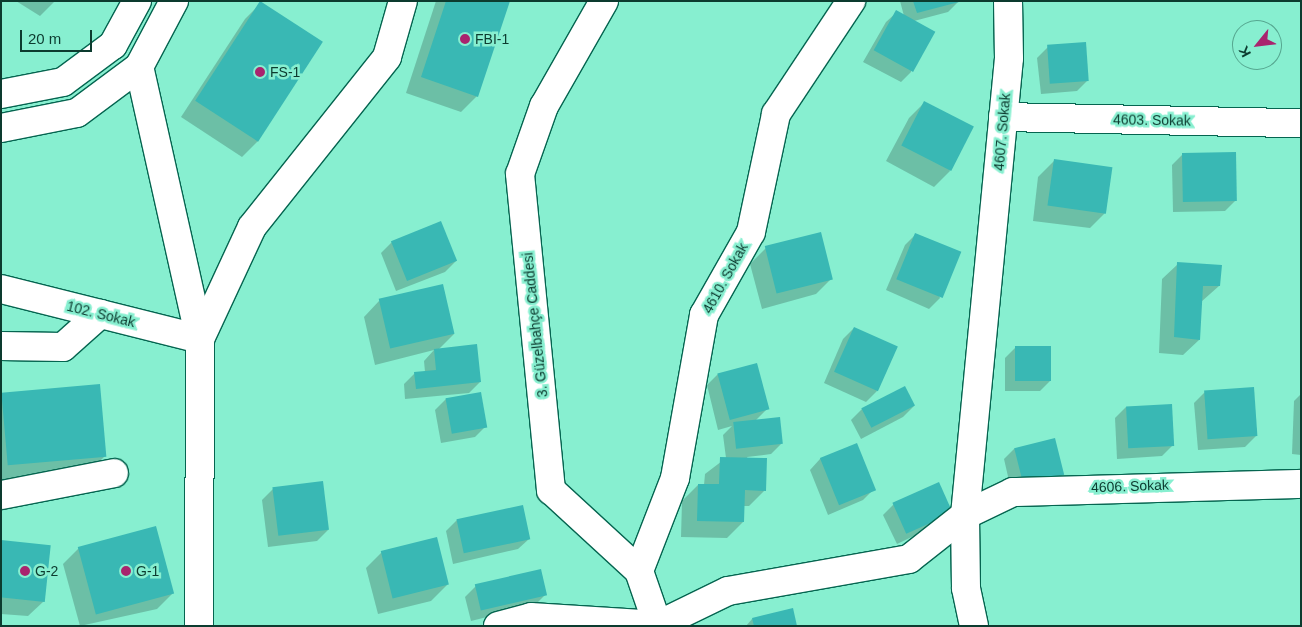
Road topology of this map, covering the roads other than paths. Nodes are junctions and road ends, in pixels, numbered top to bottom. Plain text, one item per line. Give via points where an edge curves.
1 (137, 1) edge
2 (174, 1) edge
3 (403, 1) edge
4 (604, 1) edge
5 (851, 1) edge
6 (1008, 1) edge
7 (139, 67) junction
8 (1, 94) edge
9 (1003, 117) junction
10 (1301, 123) edge
11 (1, 128) edge
12 (1, 289) edge
13 (100, 314) junction
14 (200, 339) junction
15 (1, 346) edge
16 (114, 473) dead end
17 (1301, 484) edge
18 (1, 495) edge
19 (965, 515) junction
20 (639, 571) junction
21 (199, 626) edge
22 (498, 626) edge
23 (658, 626) edge
24 (974, 626) edge

1 - 8 street via 114,45 63,82
2 - 7 street
3 - 14 street via 387,57 252,227
4 - 20 street, 3. Güzelbahçe Caddesi via 544,106 520,174 551,490
5 - 20 street, 4610. Sokak via 776,114 750,232 704,314 675,478
6 - 9 street, 4607. Sokak
7 - 11 street via 77,113
7 - 14 street
9 - 10 street, 4603. Sokak
9 - 19 street, 4607. Sokak
12 - 13 street, 102. Sokak
13 - 14 street, 102. Sokak
13 - 15 street via 63,347
14 - 21 street
16 - 18 street
17 - 19 street, 4606. Sokak via 1013,492
19 - 23 street, 4606. Sokak via 909,559 728,590
19 - 24 street via 966,588
20 - 23 street, 3. Güzelbahçe Caddesi
22 - 23 street via 531,617

